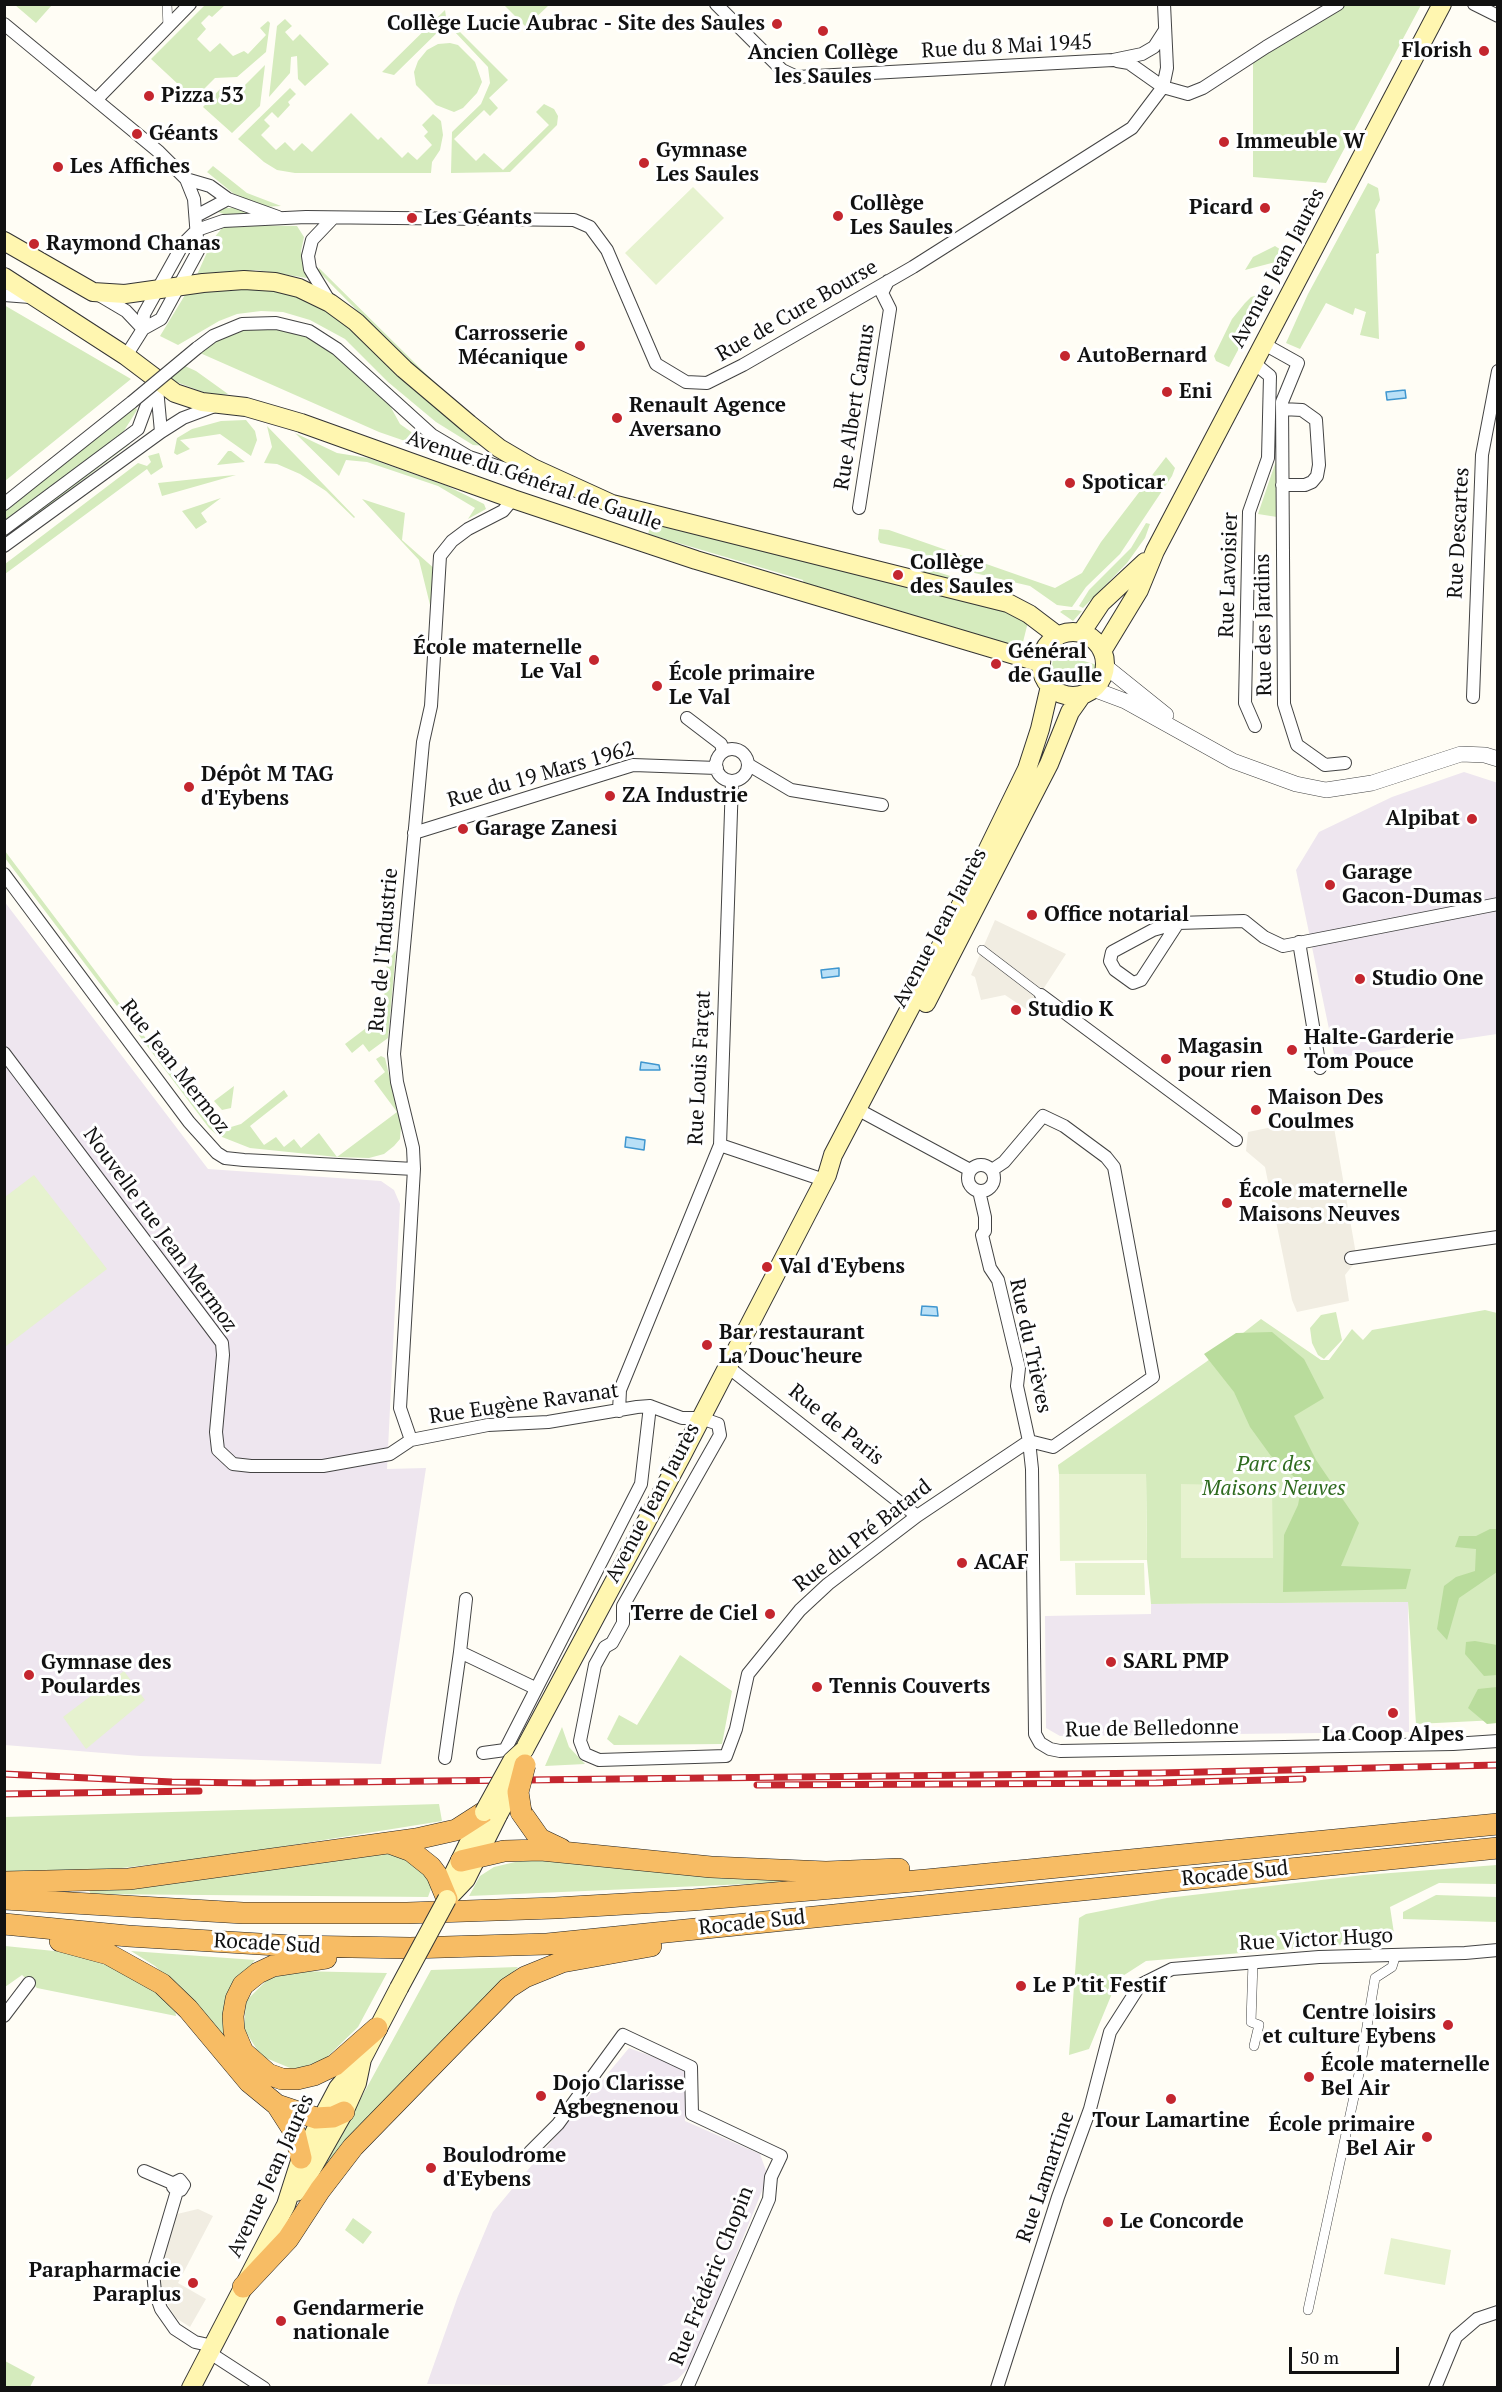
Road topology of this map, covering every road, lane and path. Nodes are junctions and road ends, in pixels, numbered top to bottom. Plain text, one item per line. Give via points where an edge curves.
1 (167, 4) edge
2 (190, 4) edge
3 (716, 4) edge
4 (1164, 4) edge
5 (1338, 4) edge
6 (1442, 4) edge
7 (1476, 5) edge
8 (1497, 16) edge
9 (4, 24) edge
10 (168, 27) junction
11 (1165, 30) junction
12 (1113, 60) junction
13 (1163, 87) junction
14 (96, 100) junction
15 (186, 179) junction
16 (228, 199) junction
17 (196, 216) junction
18 (306, 217) junction
19 (282, 218) junction
20 (333, 218) junction
21 (197, 230) junction
22 (312, 240) junction
23 (4, 241) edge
24 (4, 277) edge
25 (888, 281) junction
26 (180, 286) junction
27 (158, 289) junction
28 (93, 292) junction
29 (4, 295) edge
30 (35, 297) junction
31 (330, 303) junction
32 (143, 328) junction
33 (1264, 344) junction
34 (126, 356) junction
35 (1254, 363) junction
36 (1497, 371) edge
37 (156, 380) junction
38 (222, 403) junction
39 (1282, 409) junction
40 (161, 432) junction
41 (1282, 485) junction
42 (513, 499) junction
43 (4, 504) edge
44 (612, 504) junction
45 (858, 508) dead end
46 (4, 529) edge
47 (4, 546) edge
48 (1155, 552) junction
49 (1081, 633) junction
50 (1058, 636) junction
51 (1104, 658) junction
52 (1041, 663) junction
53 (1050, 686) junction
54 (1087, 692) junction
55 (1473, 697) dead end
56 (687, 718) dead end
57 (1255, 726) dead end
58 (1186, 733) junction
59 (723, 752) junction
60 (1497, 759) edge
61 (1344, 763) dead end
62 (748, 765) junction
63 (717, 768) junction
64 (732, 781) junction
65 (882, 805) dead end
66 (414, 833) junction
67 (4, 874) edge
68 (1497, 904) edge
69 (1178, 923) junction
70 (1299, 942) junction
71 (982, 950) dead end
72 (1041, 995) joint
73 (4, 1053) edge
74 (1320, 1068) dead end
75 (861, 1111) junction
76 (1236, 1140) dead end
77 (720, 1145) junction
78 (414, 1169) junction
79 (970, 1170) junction
80 (992, 1170) junction
81 (826, 1177) junction
82 (979, 1191) junction
83 (1497, 1237) edge
84 (1351, 1258) dead end
85 (728, 1367) junction
86 (650, 1406) junction
87 (620, 1411) junction
88 (701, 1418) junction
89 (411, 1440) junction
90 (1029, 1441) junction
91 (218, 1450) joint
92 (917, 1516) junction
93 (466, 1599) dead end
94 (460, 1652) junction
95 (535, 1688) junction
96 (1497, 1741) edge
97 (483, 1753) dead end
98 (726, 1756) joint
99 (445, 1758) dead end
100 (524, 1758) junction
101 (491, 1813) junction
102 (1497, 1824) edge
103 (388, 1843) junction
104 (1497, 1848) edge
105 (570, 1852) junction
106 (470, 1858) junction
107 (956, 1877) junction
108 (4, 1882) edge
109 (4, 1899) edge
110 (447, 1899) junction
111 (820, 1916) junction
112 (4, 1924) edge
113 (4, 1929) edge
114 (470, 1947) junction
115 (1497, 1950) edge
116 (1396, 1954) junction
117 (1254, 1962) junction
118 (29, 1983) dead end
119 (1140, 1985) joint
120 (4, 2016) edge
121 (377, 2028) junction
122 (1254, 2046) dead end
123 (362, 2059) junction
124 (277, 2105) junction
125 (344, 2112) junction
126 (322, 2118) junction
127 (530, 2152) dead end
128 (301, 2158) junction
129 (144, 2171) dead end
130 (286, 2205) junction
131 (243, 2287) junction
132 (1308, 2310) dead end
133 (1497, 2313) edge
134 (211, 2350) junction
135 (191, 2388) edge
136 (264, 2388) edge
137 (687, 2388) edge
138 (997, 2388) edge
139 (1435, 2388) edge

1 - 10 street
2 - 10 street
3 - 12 street, Rue du 8 Mai 1945 via 782,70 797,77
4 - 11 street
5 - 13 street via 1203,88 1188,94
6 - 33 main road, Avenue Jean Jaurès
7 - 8 street
9 - 14 street
10 - 14 street
11 - 12 street, Rue du 8 Mai 1945 via 1154,47 1142,54
11 - 13 street via 1167,68
12 - 13 street, Rue du 8 Mai 1945 via 1129,63
13 - 25 street, Rue de Cure Bourse via 1132,128
14 - 15 street
15 - 16 street, Rue de Cure Bourse via 210,186
15 - 17 street
16 - 17 street
16 - 19 street, Rue de Cure Bourse
17 - 21 street
18 - 19 street, Rue de Cure Bourse
18 - 20 street, Rue de Cure Bourse
18 - 22 street
19 - 21 street, Rue de Cure Bourse via 224,221
20 - 22 street
20 - 25 street, Rue de Cure Bourse via 574,220 590,227 607,250 656,364 674,377 696,384 723,377
21 - 26 street via 198,250
21 - 27 street via 183,244
22 - 31 street via 308,265
23 - 28 main road
24 - 30 main road, Avenue du Général de Gaulle
25 - 45 street, Rue Albert Camus via 882,293 890,309
26 - 27 main road, Avenue du Général de Gaulle
26 - 31 main road, Avenue du Général de Gaulle via 260,280 299,288
26 - 32 street via 161,319
27 - 28 main road, Avenue du Général de Gaulle via 113,295
27 - 32 street via 144,314
28 - 32 street via 126,311
29 - 30 street
30 - 34 main road, Avenue du Général de Gaulle
31 - 44 main road, Avenue du Général de Gaulle via 499,448
32 - 34 street
33 - 35 main road, Avenue Jean Jaurès
33 - 39 street, Rue des Jardins via 1299,363
34 - 37 main road, Avenue du Général de Gaulle
35 - 48 main road, Avenue Jean Jaurès
35 - 57 street, Rue Lavoisier via 1270,376 1268,458 1249,512 1245,703
36 - 55 street, Rue Descartes via 1482,455
37 - 38 main road, Avenue du Général de Gaulle via 175,393
37 - 40 street
37 - 46 street via 138,429
38 - 40 street via 183,418
38 - 42 main road, Avenue du Général de Gaulle via 301,423
39 - 41 street, Rue des Jardins
39 - 41 street via 1302,410 1316,420 1319,465 1312,482
40 - 47 street
41 - 61 street, Rue des Jardins via 1284,704 1297,745 1324,765
42 - 52 main road, Avenue du Général de Gaulle via 696,560
42 - 66 street, Rue de l'Industrie via 503,511 460,535 440,556 431,706 423,742
43 - 44 street, bridge via 213,336 242,324 283,324 309,331 337,349 432,435 468,457
44 - 50 main road, Avenue du Général de Gaulle via 1008,603
48 - 49 main road, Avenue Jean Jaurès via 1101,603
48 - 51 main road, Avenue Jean Jaurès
49 - 50 main road
49 - 51 main road via 1093,639
50 - 52 main road via 1046,647
51 - 54 main road via 1101,679
51 - 58 street
52 - 53 main road
53 - 54 main road via 1064,695
53 - 75 main road, Avenue Jean Jaurès via 1027,769
54 - 58 street via 1125,701
54 - 75 main road, Avenue Jean Jaurès via 1070,711 1049,764 961,939
56 - 59 street via 721,744
58 - 60 street via 1233,761 1274,777 1326,790 1372,783 1461,754 1485,754
59 - 62 street via 737,749 746,755
59 - 63 street via 717,759
62 - 64 street via 745,775
62 - 65 street via 791,790
63 - 64 street via 722,777
63 - 66 street, Rue du 19 Mars 1962 via 633,765
64 - 77 street, Rue Louis Farçat
66 - 78 street, Rue de l'Industrie via 394,1054
67 - 78 street, Rue Jean Mermoz via 189,1122 217,1153 244,1160
68 - 70 street
69 - 69 street via 1153,930 1112,952 1110,961 1115,970 1133,983 1141,980
69 - 70 street via 1244,921 1283,946
70 - 74 street
71 - 72 street
72 - 76 street
73 - 91 street, Nouvelle rue Jean Mermoz via 222,1343 216,1410
75 - 79 street
75 - 81 main road, Avenue Jean Jaurès via 832,1155
77 - 81 street
77 - 87 street, Rue Louis Farçat via 620,1390
78 - 89 street, Rue de l'Industrie via 400,1408
79 - 80 street via 981,1164
79 - 82 street, Rue du Trièves via 968,1183
80 - 82 street via 992,1186
80 - 90 street via 1004,1162 1042,1116 1064,1126 1106,1156 1114,1167 1153,1377 1053,1448
81 - 85 main road, Avenue Jean Jaurès
82 - 90 street, Rue du Trièves via 985,1217 982,1235 990,1268 998,1280 1018,1368 1017,1386
83 - 84 street
85 - 88 main road, Avenue Jean Jaurès
85 - 92 street, Rue de Paris
86 - 87 street, Rue Eugène Ravanat
86 - 88 street, Rue Eugène Ravanat via 682,1418
86 - 95 street, Avenue Jean Jaurès via 641,1484
87 - 89 street, Rue Eugène Ravanat via 548,1422 488,1425
88 - 98 street, Avenue Jean Jaurès via 718,1425 720,1435 623,1606 623,1623 595,1665 580,1741 585,1754 599,1760
88 - 100 main road, Avenue Jean Jaurès
89 - 91 street, Rue Eugène Ravanat via 390,1454 323,1466 233,1464
90 - 92 street, Rue du Pré Batard
90 - 96 street, Rue de Belledonne via 1035,1734 1044,1746 1060,1750 1161,1749
92 - 98 street, Rue du Pré Batard via 800,1610 748,1674
93 - 94 street
94 - 95 street
94 - 99 street
95 - 97 street, Avenue Jean Jaurès via 506,1750
100 - 101 main road, Avenue Jean Jaurès, bridge
100 - 105 highway, bridge via 518,1792 521,1812 540,1839
101 - 103 highway via 442,1835
101 - 106 main road, Avenue Jean Jaurès
102 - 107 highway, Rocade Sud
103 - 108 highway via 129,1879
103 - 110 highway via 411,1851 430,1867
104 - 111 highway, Rocade Sud
105 - 106 highway via 504,1851
105 - 107 highway via 711,1867 826,1872 914,1868
106 - 110 main road, Avenue Jean Jaurès via 452,1879
107 - 109 highway, Rocade Sud via 693,1900 431,1912 243,1913
110 - 121 main road, Avenue Jean Jaurès, bridge
111 - 114 highway, Rocade Sud via 547,1944
111 - 131 highway via 562,1962 513,1984 353,2148 288,2238
112 - 114 highway, Rocade Sud via 212,1942 351,1948
113 - 124 highway via 82,1945 150,1976 173,1994 249,2082
114 - 121 highway via 284,1964 252,1977 239,1992 234,2008 234,2031 243,2052 263,2071 282,2079 324,2071
115 - 116 street, Rue Victor Hugo
116 - 117 street, Rue Victor Hugo
116 - 132 street via 1392,1967 1375,1978 1360,2069
117 - 119 street, Rue Victor Hugo via 1172,1969
117 - 122 street via 1251,2022 1259,2025
118 - 120 street
119 - 138 street, Rue Lamartine via 1110,2032 1090,2109
121 - 123 main road, Avenue Jean Jaurès
123 - 125 main road
123 - 126 main road, Avenue Jean Jaurès via 347,2073
124 - 126 highway
124 - 128 highway via 295,2133
125 - 126 highway
125 - 130 main road
126 - 128 main road, Avenue Jean Jaurès
127 - 137 street, Rue Frédéric Chopin via 558,2124 623,2035 691,2067 692,2114 781,2156 771,2177 764,2210
128 - 130 main road, Avenue Jean Jaurès
129 - 134 street via 175,2187 153,2272 160,2309 175,2329
130 - 131 main road, Avenue Jean Jaurès
131 - 134 main road, Avenue Jean Jaurès
133 - 139 street via 1477,2319 1456,2337
134 - 135 main road, Avenue Jean Jaurès
134 - 136 street

